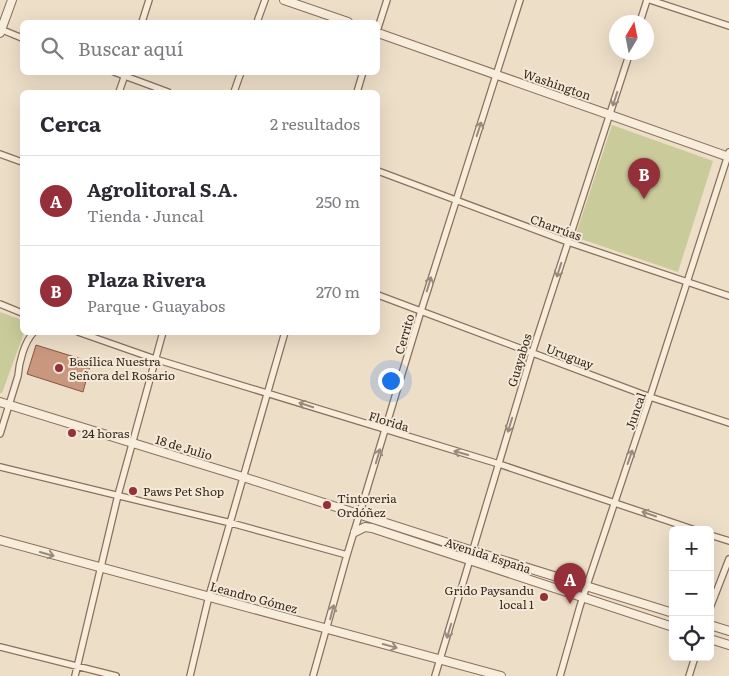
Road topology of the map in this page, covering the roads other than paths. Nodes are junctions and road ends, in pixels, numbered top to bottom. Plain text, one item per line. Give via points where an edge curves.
1 (12, 0) edge
2 (149, 0) edge
3 (265, 0) edge
4 (284, 0) edge
5 (387, 0) edge
6 (520, 0) edge
7 (648, 0) edge
8 (643, 15) edge
9 (143, 20) edge
10 (258, 20) edge
11 (342, 20) edge
12 (380, 22) edge
13 (729, 26) edge
14 (0, 31) edge
15 (380, 34) edge
16 (20, 37) edge
17 (627, 60) edge
18 (125, 75) edge
19 (127, 75) edge
20 (240, 75) edge
21 (362, 75) edge
22 (497, 75) junction
23 (120, 90) edge
24 (163, 90) edge
25 (235, 90) edge
26 (358, 90) edge
27 (610, 114) junction
28 (0, 154) edge
29 (729, 155) edge
30 (20, 161) edge
31 (380, 172) edge
32 (456, 200) junction
33 (568, 242) junction
34 (688, 282) junction
35 (380, 296) edge
36 (729, 296) edge
37 (0, 304) edge
38 (421, 311) junction
39 (20, 312) edge
40 (32, 335) edge
41 (87, 335) edge
42 (162, 335) edge
43 (284, 335) edge
44 (532, 353) junction
45 (155, 359) junction
46 (267, 393) junction
47 (650, 397) junction
48 (0, 402) edge
49 (9, 404) junction
50 (729, 423) edge
51 (385, 431) junction
52 (0, 434) edge
53 (132, 443) junction
54 (498, 464) junction
55 (0, 467) edge
56 (243, 476) junction
57 (118, 495) junction
58 (614, 503) junction
59 (360, 514) junction
60 (230, 523) junction
61 (683, 526) edge
62 (355, 532) junction
63 (714, 536) edge
64 (0, 540) edge
65 (729, 541) edge
66 (473, 551) junction
67 (347, 555) junction
68 (729, 558) edge
69 (470, 561) junction
70 (100, 568) junction
71 (587, 586) junction
72 (209, 596) junction
73 (583, 597) junction
74 (714, 597) edge
75 (669, 612) edge
76 (669, 625) edge
77 (714, 626) edge
78 (328, 629) junction
79 (729, 631) edge
80 (714, 640) edge
81 (729, 645) edge
82 (0, 647) edge
83 (440, 659) junction
84 (694, 661) edge
85 (78, 667) junction
86 (75, 676) edge
87 (116, 676) edge
88 (190, 676) edge
89 (313, 676) edge
90 (435, 676) edge
91 (501, 676) edge
92 (560, 676) edge
93 (689, 676) edge

1 - 14 street
2 - 9 street
3 - 10 street
4 - 11 street
5 - 12 street
6 - 22 street, Cerrito
7 - 8 street
7 - 13 street
14 - 16 street
15 - 22 street, Washington
17 -> 27 street, Guayabos
18 - 23 street
19 - 24 street
20 - 25 street
21 - 26 street
22 - 27 street, Washington
32 -> 22 street, Cerrito
27 - 29 street, Washington
27 - 33 street, Guayabos
28 - 30 street
29 - 34 street, Juncal
31 - 32 street, Charrúas
32 - 33 street, Charrúas
38 -> 32 street, Cerrito
33 - 34 street, Charrúas
33 -> 44 street, Guayabos
34 - 36 street, Charrúas
34 - 47 street, Juncal
35 - 38 street, Uruguay
37 - 39 street
38 - 44 street, Uruguay
38 - 51 street, Cerrito
40 - 49 street
41 - 45 street, Florida
42 - 45 street
43 - 46 street
44 - 47 street, Uruguay
44 -> 54 street, Guayabos
45 - 46 street, Florida
45 - 53 street
51 -> 46 street, Florida
46 - 56 street
47 - 50 street, Uruguay
58 -> 47 street, Juncal
48 - 49 street, 18 de Julio
49 - 52 street
49 - 53 street, 18 de Julio
54 -> 51 street, Florida
59 -> 51 street, Cerrito
53 - 56 street, 18 de Julio
53 - 57 street
54 - 58 street, Florida
54 - 66 street, Guayabos
55 - 57 street
56 - 59 street, 18 de Julio
56 - 60 street
57 - 60 street
57 - 70 street
61 -> 58 street, Florida
58 - 71 street, Juncal
59 - 62 street, Cerrito
59 - 66 street, Avenida España
60 - 67 street
60 - 72 street
62 - 67 street, Cerrito
62 - 69 street, Avenida España via 365,527 372,528
63 - 65 street
64 -> 70 street, Leandro Gómez
66 - 69 street, Guayabos
66 - 71 street, Avenida España
78 -> 67 street, Cerrito
68 - 74 street
69 - 73 street, Avenida España
69 -> 83 street, Guayabos
70 - 72 street, Leandro Gómez
70 - 85 street
71 - 73 street, Juncal
71 - 75 street, Avenida España
72 - 78 street, Leandro Gómez
72 - 88 street
73 - 76 street, Avenida España
73 - 92 street, Juncal
77 - 79 street
78 -> 83 street, Leandro Gómez
78 - 89 street, Cerrito
80 - 81 street
82 - 85 street
83 - 90 street, Guayabos
83 - 91 street, Leandro Gómez
84 - 93 street
85 - 86 street
85 - 87 street

